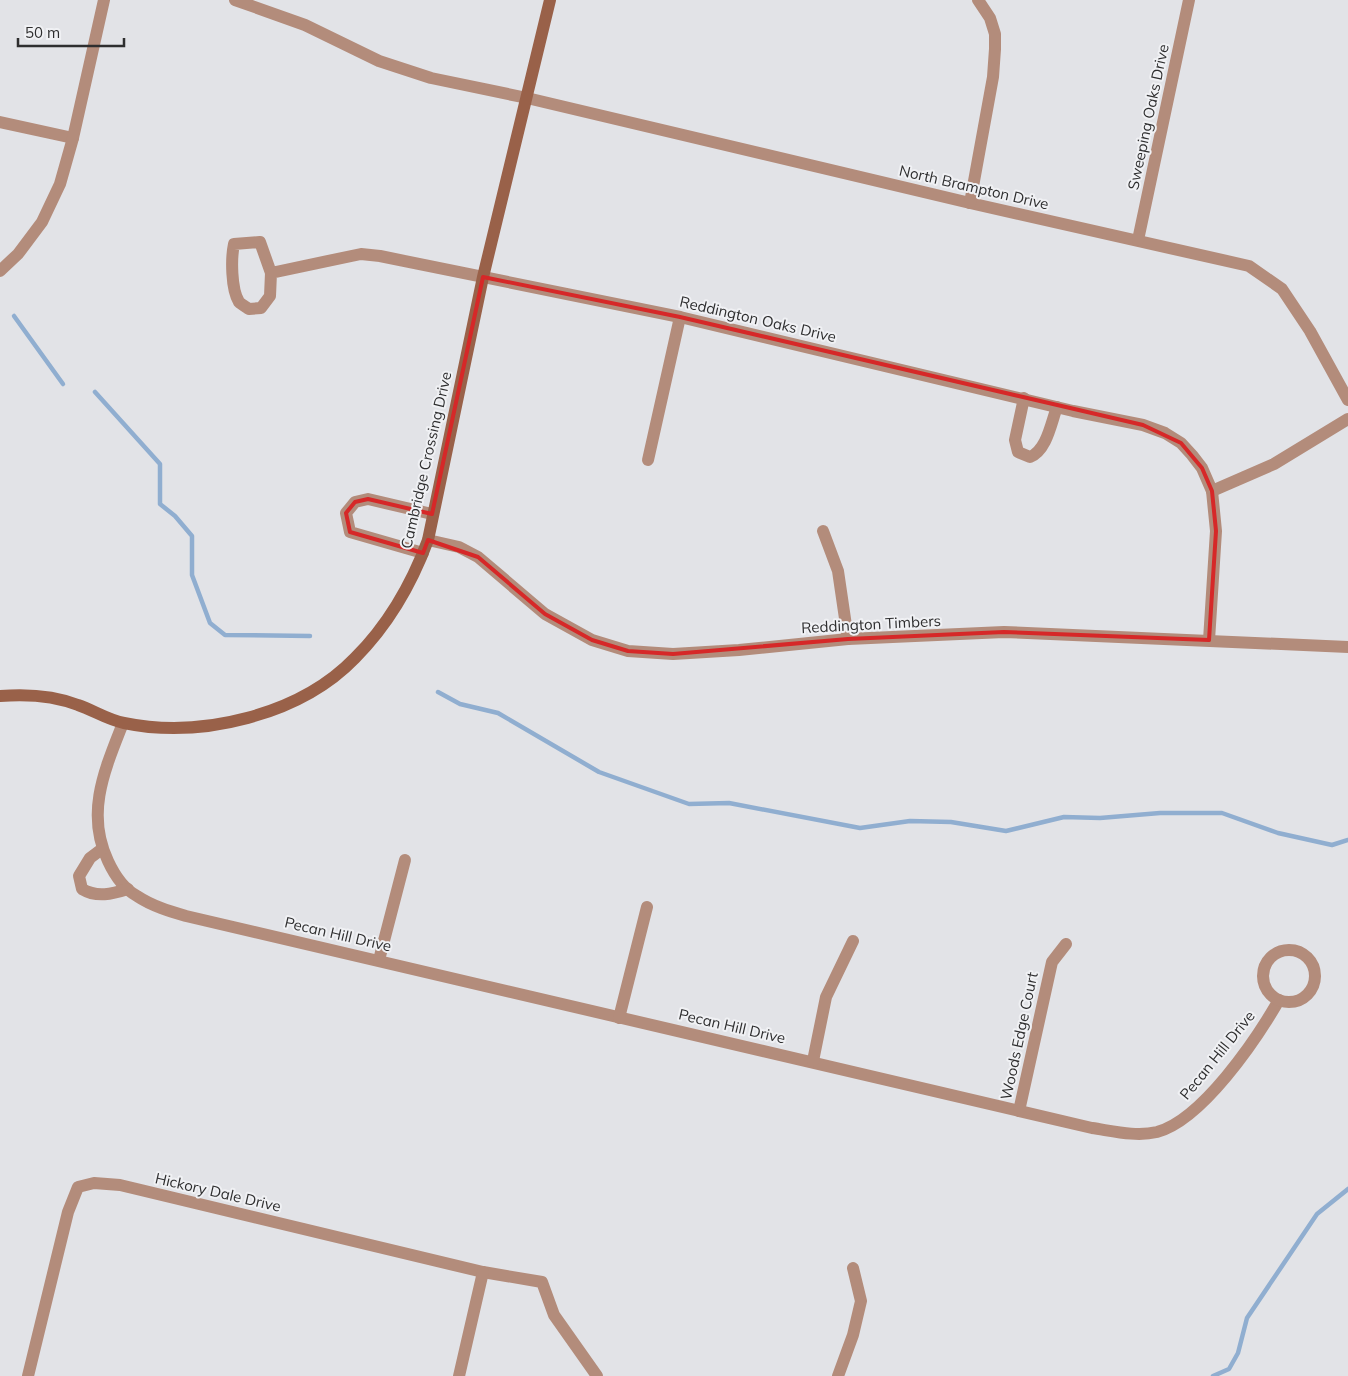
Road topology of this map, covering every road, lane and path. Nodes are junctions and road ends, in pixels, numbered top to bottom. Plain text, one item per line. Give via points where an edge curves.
1 (104, 0) edge
2 (235, 0) edge
3 (550, 0) edge
4 (978, 0) edge
5 (1190, 0) edge
6 (527, 98) junction
7 (0, 122) edge
8 (72, 138) junction
9 (970, 203) junction
10 (1138, 240) junction
11 (0, 271) edge
12 (271, 273) junction
13 (483, 277) junction
14 (680, 317) junction
15 (1024, 398) junction
16 (1348, 400) edge
17 (1058, 407) junction
18 (1348, 420) edge
19 (648, 460) dead end
20 (1212, 491) junction
21 (432, 514) junction
22 (823, 531) dead end
23 (428, 540) junction
24 (423, 553) junction
25 (848, 639) junction
26 (1208, 640) junction
27 (1348, 647) edge
28 (0, 696) edge
29 (123, 723) junction
30 (102, 849) junction
31 (405, 860) dead end
32 (128, 889) junction
33 (647, 906) dead end
34 (853, 941) dead end
35 (1066, 944) dead end
36 (379, 960) junction
37 (1279, 1000) junction
38 (619, 1018) junction
39 (812, 1061) junction
40 (1019, 1111) junction
41 (853, 1268) dead end
42 (483, 1272) junction
43 (28, 1376) edge
44 (459, 1376) edge
45 (597, 1376) edge
46 (838, 1376) edge

1 - 8 street
2 - 6 street, North Brampton Drive via 305,25 387,64 431,78
3 - 6 street, Cambridge Crossing Drive
4 - 9 street via 990,18 995,50
5 - 10 street, Sweeping Oaks Drive
6 - 9 street, North Brampton Drive
6 - 13 street, Cambridge Crossing Drive
7 - 8 street
8 - 11 street via 60,184 42,222 18,254
9 - 10 street, North Brampton Drive
10 - 16 street, North Brampton Drive via 1234,261 1250,266 1272,280 1296,308
12 - 12 street via 260,242 234,244 231,261 239,302 249,309 261,308 270,296
12 - 13 street, Reddington Oaks Drive via 361,254
13 - 14 street, Reddington Oaks Drive
13 - 21 street, Cambridge Crossing Drive
14 - 15 street, Reddington Oaks Drive
14 - 19 street
15 - 17 street, Reddington Oaks Drive
15 - 17 street via 1015,440 1018,452 1030,457 1042,448
17 - 20 street, Reddington Oaks Drive via 1165,433 1192,455
18 - 20 street via 1274,464
20 - 26 street, Reddington Oaks Drive via 1216,531
21 - 23 street, Cambridge Crossing Drive
21 - 24 street via 368,499 355,502 346,513 350,532
22 - 25 street via 838,571
23 - 24 street, Cambridge Crossing Drive
23 - 25 street, Reddington Timbers via 459,547 478,556 545,614 592,640 628,651 682,654
24 - 29 street, Cambridge Crossing Drive via 408,587 355,658 332,678 303,695 277,709 221,725 191,729
25 - 26 street, Reddington Timbers via 1004,632
26 - 27 street, Reddington Timbers
28 - 29 street, Cambridge Crossing Drive via 23,694 76,704
29 - 30 street, Pecan Hill Drive via 100,788 96,811
30 - 32 street, Pecan Hill Drive via 113,873
30 - 32 street via 90,858 79,876 82,889 93,895
31 - 36 street
32 - 36 street, Pecan Hill Drive via 135,896 186,916
33 - 38 street
34 - 39 street via 826,997
35 - 40 street, Woods Edge Court via 1052,962
36 - 38 street, Pecan Hill Drive
37 - 37 street via 1302,1000 1314,987 1316,979 1312,962 1299,951 1282,950 1268,960 1264,968 1265,986
37 - 40 street, Pecan Hill Drive via 1265,1025 1211,1094 1188,1116 1158,1131 1135,1134 1092,1128
38 - 39 street, Pecan Hill Drive
39 - 40 street, Pecan Hill Drive
41 - 46 street via 862,1300
42 - 43 street, Hickory Dale Drive via 120,1185 94,1183 78,1187 68,1212
42 - 44 street
42 - 45 street, Hickory Dale Drive via 542,1282 554,1316

